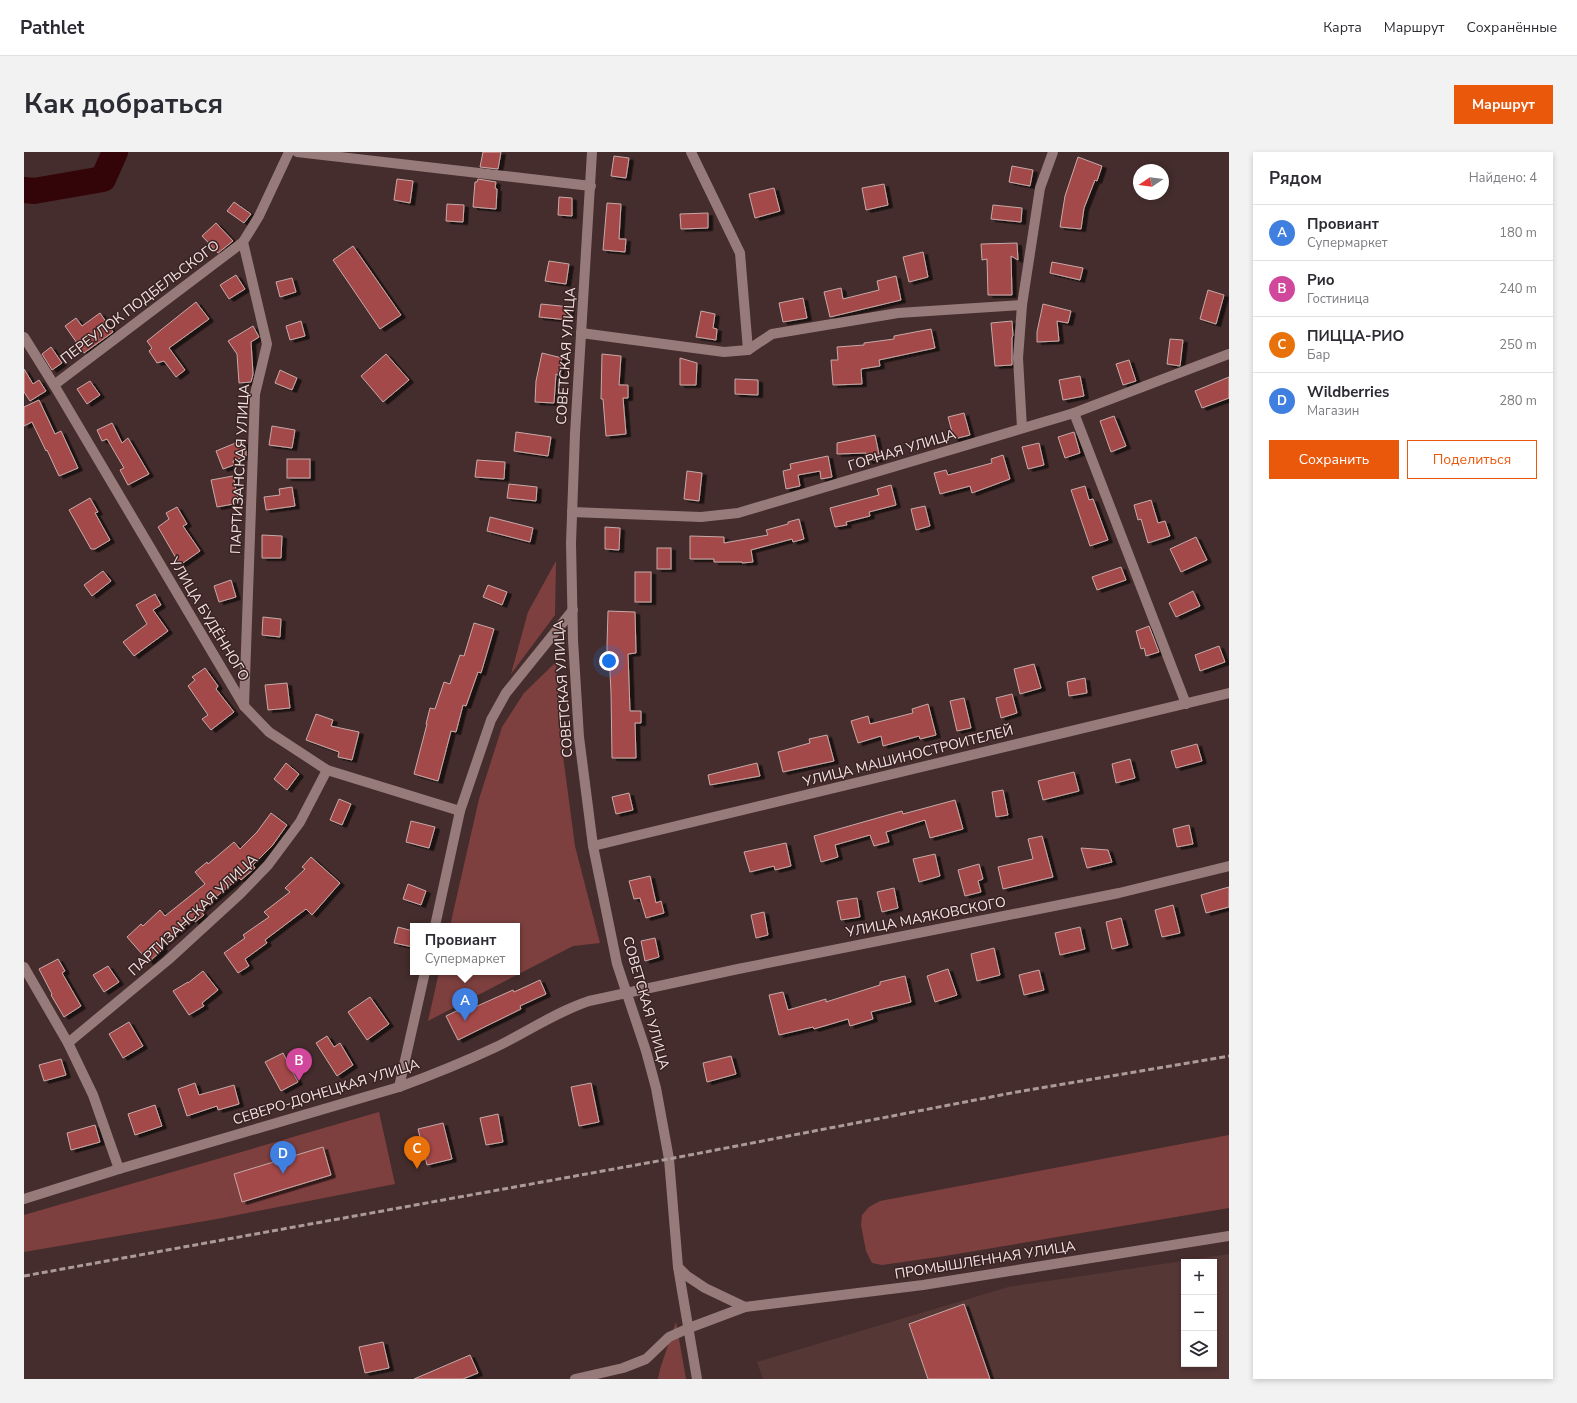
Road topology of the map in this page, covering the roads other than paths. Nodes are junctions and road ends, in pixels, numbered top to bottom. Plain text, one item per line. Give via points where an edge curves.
1 (289, 152) edge
2 (297, 152) edge
3 (592, 152) edge
4 (691, 152) edge
5 (1053, 152) edge
6 (591, 186) junction
7 (243, 242) junction
8 (1022, 305) junction
9 (581, 333) junction
10 (24, 338) edge
11 (748, 350) junction
12 (1229, 354) edge
13 (54, 384) junction
14 (1074, 413) junction
15 (1022, 428) junction
16 (572, 512) junction
17 (572, 610) junction
18 (1229, 693) edge
19 (1186, 704) junction
20 (244, 706) junction
21 (327, 770) junction
22 (460, 811) junction
23 (593, 846) junction
24 (1229, 866) edge
25 (436, 923) edge
26 (24, 967) edge
27 (424, 975) edge
28 (627, 993) junction
29 (68, 1043) junction
30 (399, 1087) junction
31 (119, 1169) junction
32 (24, 1199) edge
33 (1229, 1236) edge
34 (678, 1267) junction
35 (745, 1307) junction
36 (689, 1328) junction
37 (575, 1379) edge
38 (697, 1379) edge

1 - 7 street
2 - 6 street
3 - 6 street, СОВЕТСКАЯ УЛИЦА
4 - 11 street via 740,253
5 - 8 street via 1040,188
6 - 9 street, СОВЕТСКАЯ УЛИЦА
7 - 13 street, ПЕРЕУЛОК ПОДБЕЛЬСКОГО
7 - 20 street, ПАРТИЗАНСКАЯ УЛИЦА via 267,344 255,394
8 - 11 street via 898,314 772,334
8 - 15 street via 1018,358
9 - 11 street via 724,352
9 - 16 street, СОВЕТСКАЯ УЛИЦА
10 - 13 street, УЛИЦА БУДЁННОГО
12 - 14 street, ГОРНАЯ УЛИЦА
13 - 20 street, УЛИЦА БУДЁННОГО
14 - 15 street, ГОРНАЯ УЛИЦА
14 - 19 street
15 - 16 street, ГОРНАЯ УЛИЦА via 738,513 701,517
16 - 17 street, СОВЕТСКАЯ УЛИЦА
17 - 22 street, СОВЕТСКАЯ УЛИЦА via 506,693 491,720
17 - 23 street, СОВЕТСКАЯ УЛИЦА via 579,737
18 - 19 street, УЛИЦА МАШИНОСТРОИТЕЛЕЙ
19 - 23 street, УЛИЦА МАШИНОСТРОИТЕЛЕЙ
20 - 21 street, УЛИЦА БУДЁННОГО via 268,732
21 - 22 street, УЛИЦА БУДЁННОГО
21 - 29 street, ПАРТИЗАНСКАЯ УЛИЦА via 300,822 268,865 168,960
22 - 25 street, СОВЕТСКАЯ УЛИЦА
23 - 28 street, СОВЕТСКАЯ УЛИЦА via 617,964
24 - 28 street, УЛИЦА МАЯКОВСКОГО via 1119,893
26 - 29 street
27 - 30 street
28 - 30 street, СЕВЕРО-ДОНЕЦКАЯ УЛИЦА via 573,1006 495,1048
28 - 34 street, СОВЕТСКАЯ УЛИЦА via 656,1088 669,1159
29 - 31 street via 93,1095
30 - 31 street, СЕВЕРО-ДОНЕЦКАЯ УЛИЦА
31 - 32 street, СЕВЕРО-ДОНЕЦКАЯ УЛИЦА
33 - 35 street, ПРОМЫШЛЕННАЯ УЛИЦА via 923,1285
34 - 35 street via 705,1288
34 - 36 street, СОВЕТСКАЯ УЛИЦА
35 - 36 street, ПРОМЫШЛЕННАЯ УЛИЦА
36 - 37 street, ПРОМЫШЛЕННАЯ УЛИЦА via 669,1337 646,1359 623,1368
36 - 38 street, СОВЕТСКАЯ УЛИЦА

